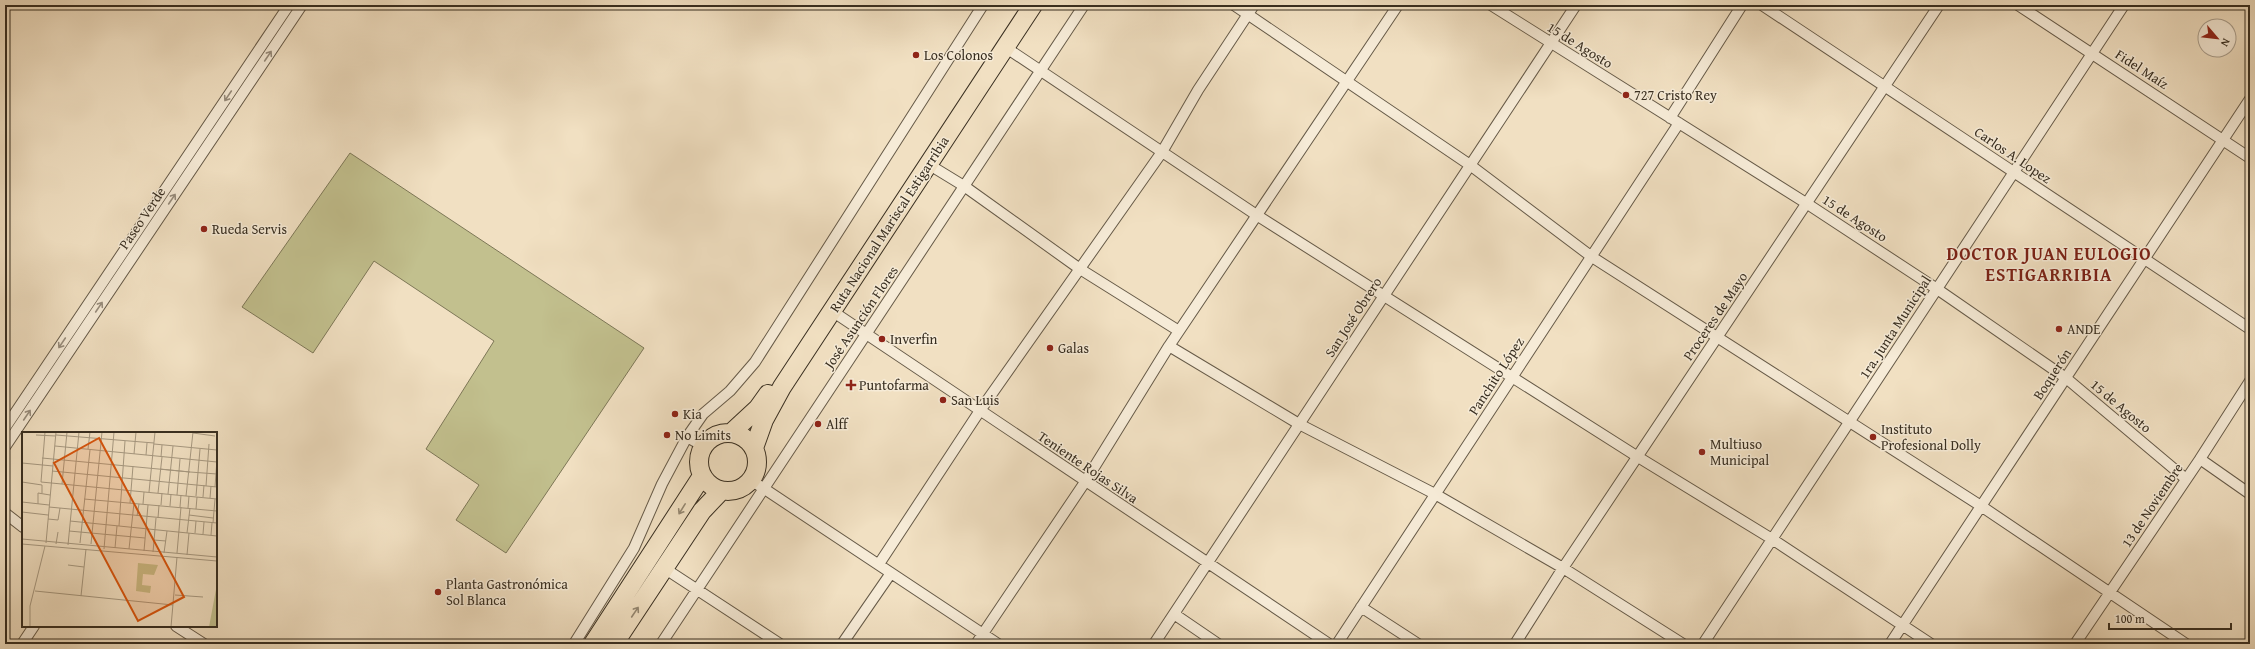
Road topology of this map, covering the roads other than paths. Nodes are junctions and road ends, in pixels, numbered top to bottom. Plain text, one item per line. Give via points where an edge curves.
1 (288, 5) edge
2 (302, 5) edge
3 (983, 5) edge
4 (1026, 5) edge
5 (1033, 5) edge
6 (1084, 5) edge
7 (1234, 5) edge
8 (1254, 5) edge
9 (1398, 5) edge
10 (1491, 5) edge
11 (1576, 5) edge
12 (1742, 5) edge
13 (1762, 5) edge
14 (1939, 5) edge
15 (2018, 5) edge
16 (2124, 5) edge
17 (1248, 15) junction
18 (1550, 44) junction
19 (1005, 48) junction
20 (2092, 53) junction
21 (1040, 72) junction
22 (243, 73) junction
23 (252, 79) junction
24 (1347, 81) junction
25 (1885, 86) junction
26 (2250, 99) edge
27 (1674, 120) junction
28 (2223, 139) junction
29 (1162, 152) junction
30 (2250, 158) edge
31 (928, 164) junction
32 (1470, 165) junction
33 (2014, 172) junction
34 (964, 186) junction
35 (1806, 204) junction
36 (1258, 216) junction
37 (1592, 257) junction
38 (2145, 258) junction
39 (1080, 269) junction
40 (108, 274) junction
41 (118, 280) junction
42 (1937, 289) junction
43 (1384, 296) junction
44 (832, 311) junction
45 (2250, 329) edge
46 (1179, 331) junction
47 (866, 334) junction
48 (1718, 336) junction
49 (1169, 346) junction
50 (1513, 377) junction
51 (2066, 378) junction
52 (2250, 381) edge
53 (979, 412) junction
54 (1851, 422) junction
55 (1299, 424) junction
56 (5, 428) edge
57 (731, 433) junction
58 (687, 437) junction
59 (703, 446) junction
60 (5, 447) edge
61 (754, 448) junction
62 (1638, 457) junction
63 (2200, 459) junction
64 (702, 476) junction
65 (2186, 479) junction
66 (1085, 482) junction
67 (758, 484) junction
68 (721, 491) junction
69 (1435, 494) junction
70 (2250, 494) edge
71 (1981, 506) junction
72 (5, 513) edge
73 (22, 526) edge
74 (1772, 539) junction
75 (1208, 563) junction
76 (879, 564) junction
77 (664, 568) junction
78 (1564, 568) junction
79 (891, 573) junction
80 (696, 590) junction
81 (2108, 593) junction
82 (1361, 607) junction
83 (1174, 614) junction
84 (1903, 625) junction
85 (33, 627) edge
86 (178, 627) edge
87 (983, 634) junction
88 (22, 644) edge
89 (204, 644) edge
90 (574, 644) edge
91 (592, 644) edge
92 (614, 644) edge
93 (660, 644) edge
94 (780, 644) edge
95 (842, 644) edge
96 (976, 644) edge
97 (998, 644) edge
98 (1154, 644) edge
99 (1218, 644) edge
100 (1329, 644) edge
101 (1336, 644) edge
102 (1418, 644) edge
103 (1516, 644) edge
104 (1683, 644) edge
105 (1703, 644) edge
106 (1890, 644) edge
107 (1931, 644) edge
108 (2075, 644) edge
109 (2186, 644) edge

1 - 22 street, Paseo Verde
23 -> 2 street, Paseo Verde
3 - 58 street via 755,362 730,391 703,414
4 - 57 highway, Ruta Nacional Mariscal Estigarribia via 758,408
5 - 19 highway, Ruta Nacional Mariscal Estigarribia
6 - 21 street, José Asunción Flores
7 - 17 street
8 - 17 street
9 - 24 street
10 - 18 street, 15 de Agosto
11 - 18 street, San José Obrero
12 - 27 street, Panchito López
13 - 25 street, Carlos A. Lopez
14 - 25 street, Proceres de Mayo
15 - 20 street, Fidel Maíz
16 - 20 street, 1ra. Junta Municipal
17 - 24 street
17 - 29 street via 1198,90
18 - 27 street, 15 de Agosto
18 - 32 street, San José Obrero
19 - 21 street
19 - 31 highway, Ruta Nacional Mariscal Estigarribia
20 - 28 street, Fidel Maíz
20 - 33 street, 1ra. Junta Municipal
21 - 29 street
21 - 34 street, José Asunción Flores
22 - 23 street
22 -> 40 street, Paseo Verde
41 -> 23 street, Paseo Verde
24 - 32 street
24 - 36 street
25 - 33 street, Carlos A. Lopez
25 - 35 street, Proceres de Mayo
26 - 28 street, Boquerón
27 - 35 street, 15 de Agosto
27 - 37 street, Panchito López
28 - 30 street, Fidel Maíz
28 - 38 street, Boquerón
29 - 36 street
29 - 39 street
31 - 34 street
31 - 44 highway, Ruta Nacional Mariscal Estigarribia
32 - 37 street
32 - 43 street, San José Obrero
33 - 38 street, Carlos A. Lopez
33 - 42 street, 1ra. Junta Municipal
34 - 39 street
34 - 47 street, José Asunción Flores
35 - 42 street, 15 de Agosto
35 - 48 street, Proceres de Mayo
36 - 43 street
36 - 46 street
37 - 48 street
37 - 50 street, Panchito López
38 - 45 street, Carlos A. Lopez
38 - 51 street, Boquerón
39 - 46 street
39 - 53 street
40 - 41 street
40 -> 56 street, Paseo Verde
60 -> 41 street, Paseo Verde
42 - 51 street, 15 de Agosto
42 - 54 street, 1ra. Junta Municipal
43 - 50 street
43 - 55 street, San José Obrero
44 - 47 street, Teniente Rojas Silva
44 - 61 highway, Ruta Nacional Mariscal Estigarribia via 782,387 764,420
46 - 49 street
47 - 53 street, Teniente Rojas Silva
47 - 67 street, José Asunción Flores
48 - 54 street
48 - 62 street, Proceres de Mayo
49 - 55 street
49 - 66 street
50 - 62 street
50 - 69 street, Panchito López
51 - 65 street, 15 de Agosto
51 - 71 street, Boquerón
52 - 63 street, 13 de Noviembre
53 - 66 street, Teniente Rojas Silva
53 - 76 street
54 - 71 street
54 - 74 street, 1ra. Junta Municipal
55 - 69 street
55 - 75 street, San José Obrero
57 - 59 highway via 715,435
57 - 61 highway via 744,437
58 - 59 street
58 - 90 street via 662,484 634,548
59 - 64 highway via 698,460
61 - 67 highway via 758,463
62 - 74 street
62 - 78 street, Proceres de Mayo
63 - 65 street, 13 de Noviembre
63 - 70 street
64 - 68 highway via 710,485
64 -> 91 highway
65 - 81 street, 13 de Noviembre
66 - 75 street, Teniente Rojas Silva
66 - 87 street
67 - 68 highway via 738,490
67 - 76 street
67 - 80 street, José Asunción Flores
68 - 77 highway via 702,511
69 - 78 street
69 - 82 street, Panchito López
71 - 81 street
71 - 84 street, Boquerón
72 - 73 street
74 - 84 street
74 - 105 street, 1ra. Junta Municipal
75 - 83 street, San José Obrero
75 - 100 street, Teniente Rojas Silva
76 - 79 street
77 - 80 street
92 -> 77 highway
78 - 103 street, Proceres de Mayo
78 - 104 street
79 - 87 street
79 - 95 street
80 - 93 street, José Asunción Flores
80 - 94 street
81 - 108 street, 13 de Noviembre
81 - 109 street
82 - 101 street, Panchito López
82 - 102 street
83 - 98 street, San José Obrero
83 - 99 street
84 - 106 street, Boquerón
84 - 107 street
85 - 88 street
86 - 89 street
87 - 96 street
87 - 97 street

